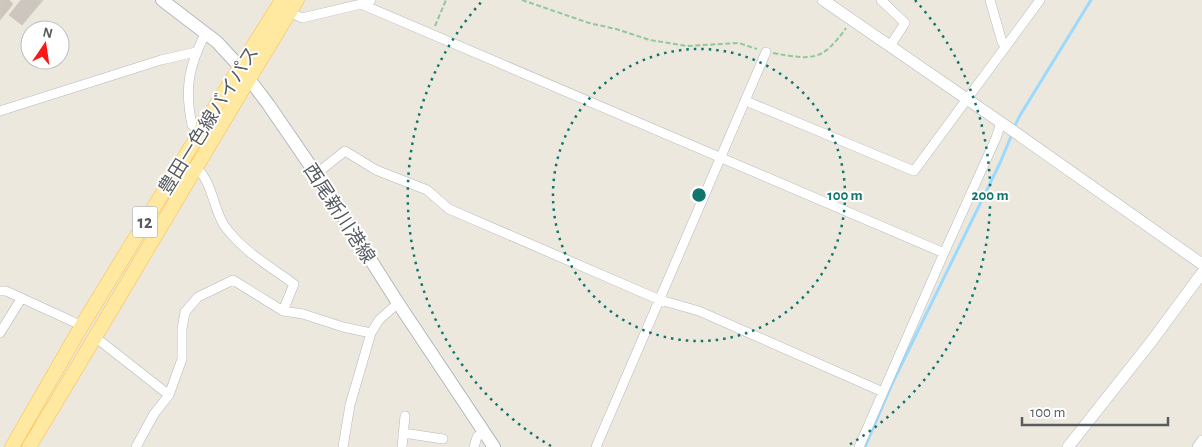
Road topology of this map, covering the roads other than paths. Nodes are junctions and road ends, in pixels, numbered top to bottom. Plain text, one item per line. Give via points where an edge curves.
1 (162, 0) edge
2 (297, 0) edge
3 (371, 0) edge
4 (823, 0) edge
5 (881, 0) edge
6 (990, 0) edge
7 (1040, 0) edge
8 (362, 4) junction
9 (286, 6) edge
10 (206, 32) junction
11 (890, 46) junction
12 (1006, 47) junction
13 (196, 52) junction
14 (766, 52) road end
15 (244, 73) junction
16 (968, 100) junction
17 (746, 101) junction
18 (0, 111) edge
19 (192, 125) dead end
20 (1005, 126) junction
21 (722, 158) junction
22 (195, 167) junction
23 (316, 174) junction
24 (944, 253) junction
25 (1202, 264) edge
26 (1202, 273) edge
27 (0, 291) edge
28 (21, 299) junction
29 (660, 300) junction
30 (398, 302) junction
31 (283, 311) junction
32 (82, 327) junction
33 (0, 333) edge
34 (371, 333) junction
35 (95, 338) junction
36 (883, 392) junction
37 (170, 394) junction
38 (406, 416) dead end
39 (483, 432) junction
40 (403, 433) junction
41 (443, 438) dead end
42 (12, 447) edge
43 (29, 447) edge
44 (136, 447) edge
45 (343, 447) edge
46 (402, 447) edge
47 (474, 447) edge
48 (494, 447) edge
49 (596, 447) edge
50 (859, 447) edge
51 (1068, 447) edge

1 - 10 main road, 西尾新川港線
2 - 9 main road, 豊田一色線バイパス / 12
3 - 8 street
4 - 11 street
5 - 11 street via 905,24
6 - 12 street
7 - 12 street
8 - 9 street via 302,18
8 - 21 street
9 - 15 main road, 豊田一色線バイパス / 12
10 - 13 street
10 - 15 main road, 西尾新川港線
11 - 16 street
12 - 16 street
13 - 18 street
13 - 19 street via 187,96
14 - 17 street
15 - 22 main road, 豊田一色線バイパス / 12
15 - 23 main road, 西尾新川港線
15 - 32 main road, 豊田一色線バイパス / 12
16 - 17 street via 914,171
16 - 20 street
17 - 21 street
20 - 24 street via 996,138
20 - 25 street
21 - 24 street
21 - 29 street
22 - 31 street via 207,179 224,225 252,253 294,284
22 - 35 main road, 豊田一色線バイパス / 12
23 - 29 street via 345,151 376,170 427,190 449,209
23 - 30 main road, 西尾新川港線
24 - 36 street
26 - 51 street
27 - 28 street
28 - 32 street
28 - 33 street
29 - 36 street via 699,311
29 - 49 street
30 - 34 street via 379,320
30 - 39 main road, 西尾新川港線
31 - 34 street
31 - 37 street via 233,280 198,297 185,312 182,359
32 - 42 main road, 豊田一色線バイパス / 12
34 - 45 street via 350,405
35 - 37 street
35 - 43 main road, 豊田一色線バイパス / 12
36 - 50 street
37 - 44 street via 154,414
38 - 40 street
39 - 47 street via 477,437
39 - 48 main road, 西尾新川港線
40 - 41 street
40 - 46 street

